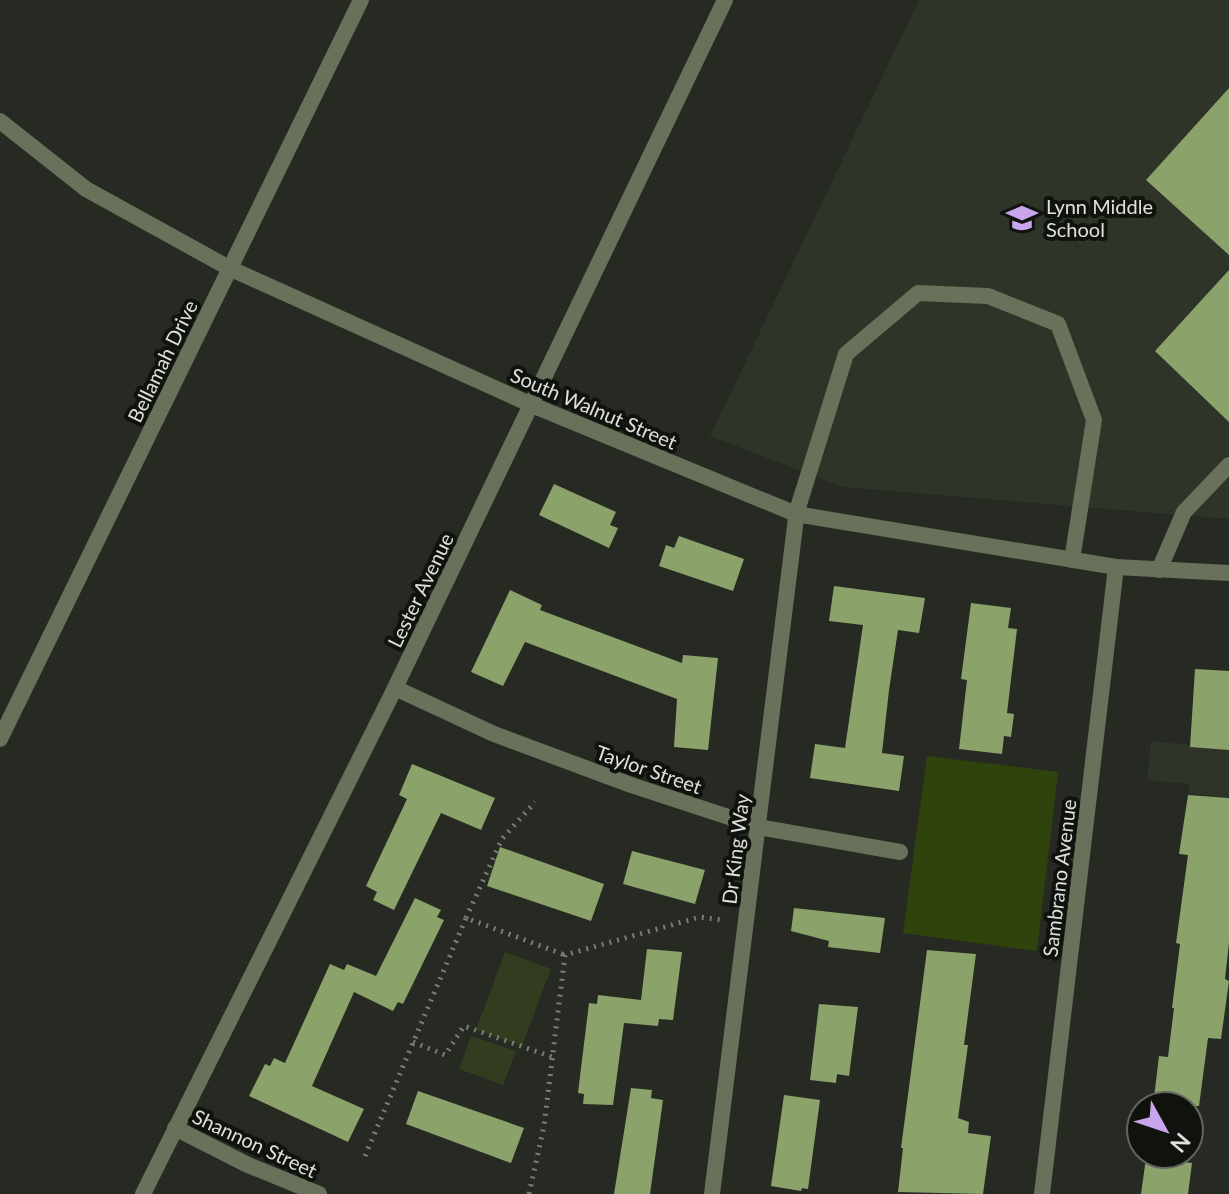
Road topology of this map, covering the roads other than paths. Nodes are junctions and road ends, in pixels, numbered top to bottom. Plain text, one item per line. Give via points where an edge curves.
1 (361, 0) edge
2 (725, 0) edge
3 (0, 121) edge
4 (229, 268) junction
5 (532, 405) junction
6 (1229, 465) edge
7 (797, 512) junction
8 (1072, 560) junction
9 (1116, 567) junction
10 (1159, 570) junction
11 (1229, 573) edge
12 (395, 688) junction
13 (0, 739) edge
14 (759, 827) junction
15 (900, 852) dead end
16 (175, 1128) junction
17 (143, 1194) edge
18 (319, 1194) edge
19 (712, 1194) edge
20 (1042, 1194) edge

1 - 4 street, Bellamah Drive
2 - 5 street, Lester Avenue
3 - 4 street, South Walnut Street via 86,189
4 - 5 street, South Walnut Street
4 - 13 street, Bellamah Drive
5 - 7 street, South Walnut Street
5 - 12 street, Lester Avenue
6 - 10 street via 1184,512
7 - 8 street, South Walnut Street
7 - 8 street, Dr King Way via 846,354 918,293 988,296 1058,324 1094,420
7 - 14 street, Dr King Way
8 - 9 street, South Walnut Street
9 - 10 street, South Walnut Street
9 - 20 street, Sambrano Avenue
10 - 11 street, South Walnut Street
12 - 14 street, Taylor Street via 508,739
12 - 16 street, Lester Avenue
14 - 15 street, Taylor Street
14 - 19 street, Dr King Way
16 - 17 street, Lester Avenue
16 - 18 street, Shannon Street

